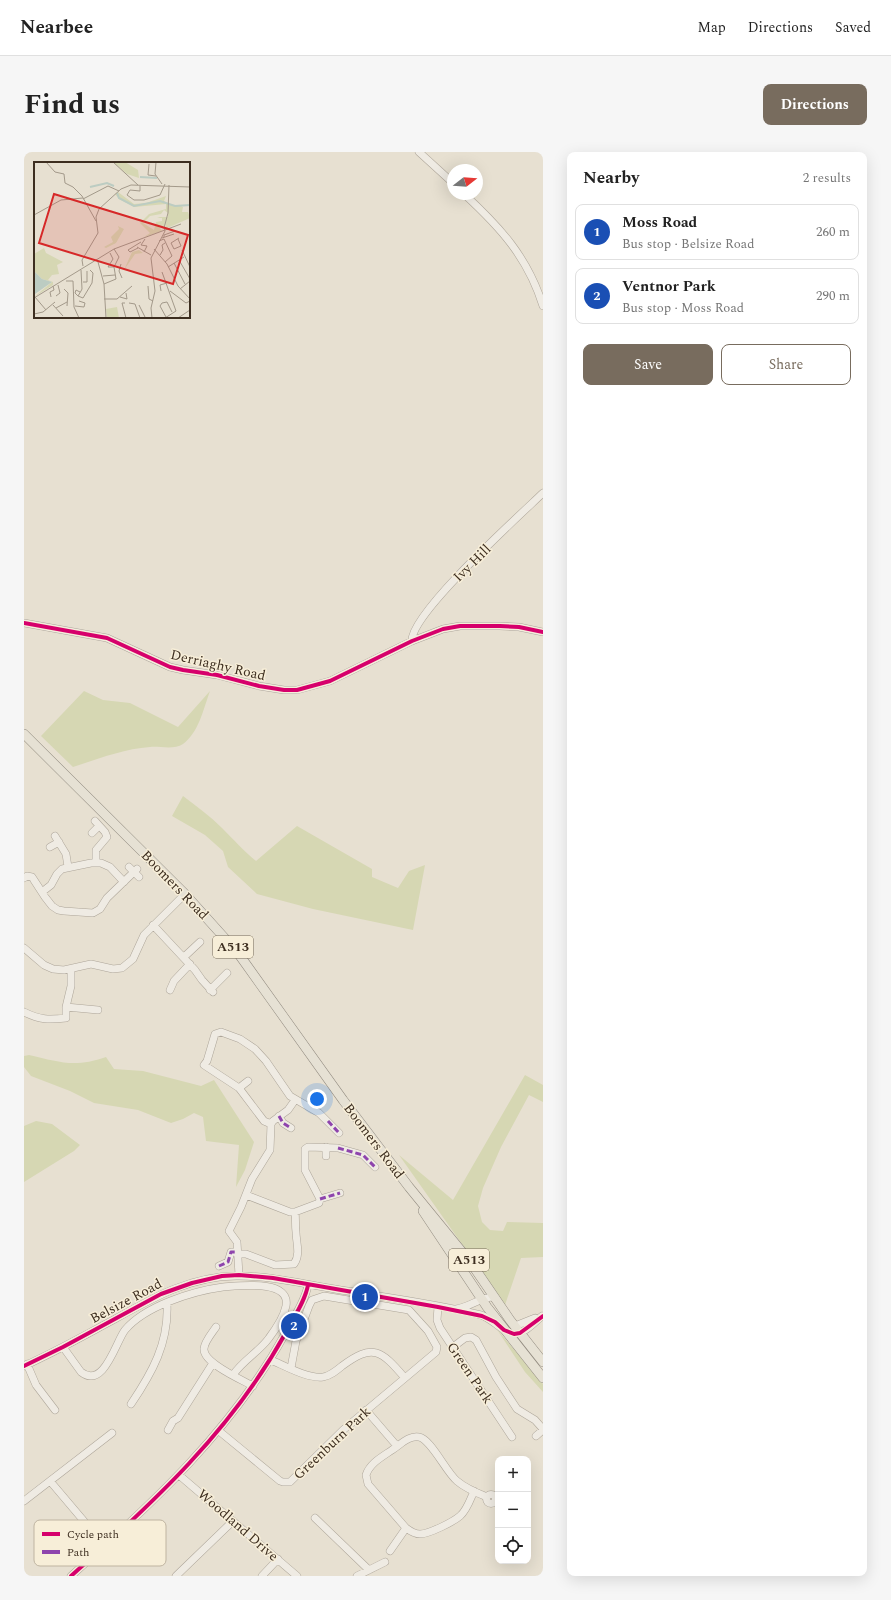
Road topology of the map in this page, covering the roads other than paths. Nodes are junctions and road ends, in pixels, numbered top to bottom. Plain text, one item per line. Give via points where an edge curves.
1 (419, 152) edge
2 (447, 178) edge
3 (470, 200) edge
4 (543, 306) edge
5 (543, 493) edge
6 (24, 624) edge
7 (543, 632) edge
8 (412, 642) junction
9 (24, 734) edge
10 (92, 833) dead end
11 (50, 847) dead end
12 (96, 863) junction
13 (68, 867) junction
14 (135, 871) dead end
15 (24, 878) edge
16 (124, 882) junction
17 (42, 892) junction
18 (185, 894) junction
19 (153, 925) junction
20 (200, 942) dead end
21 (24, 948) edge
22 (184, 957) junction
23 (190, 964) junction
24 (71, 969) junction
25 (222, 976) dead end
26 (170, 990) dead end
27 (66, 1007) junction
28 (98, 1010) dead end
29 (24, 1012) edge
30 (248, 1081) dead end
31 (239, 1088) junction
32 (295, 1100) junction
33 (279, 1116) junction
34 (270, 1124) junction
35 (291, 1128) dead end
36 (339, 1133) dead end
37 (326, 1147) junction
38 (326, 1156) dead end
39 (375, 1168) dead end
40 (409, 1187) junction
41 (340, 1193) dead end
42 (246, 1195) junction
43 (320, 1199) junction
44 (295, 1212) junction
45 (237, 1253) junction
46 (220, 1266) dead end
47 (239, 1276) junction
48 (308, 1285) junction
49 (487, 1299) junction
50 (167, 1303) junction
51 (438, 1307) junction
52 (450, 1309) junction
53 (471, 1314) junction
54 (543, 1316) edge
55 (216, 1327) dead end
56 (504, 1330) junction
57 (516, 1331) junction
58 (63, 1347) junction
59 (453, 1347) junction
60 (270, 1360) junction
61 (543, 1362) edge
62 (213, 1363) junction
63 (25, 1365) edge
64 (291, 1368) junction
65 (543, 1372) edge
66 (234, 1375) junction
67 (405, 1378) junction
68 (543, 1378) edge
69 (253, 1386) junction
70 (131, 1404) dead end
71 (55, 1410) dead end
72 (366, 1410) junction
73 (168, 1430) dead end
74 (543, 1430) edge
75 (219, 1431) junction
76 (112, 1434) dead end
77 (536, 1436) dead end
78 (512, 1437) dead end
79 (397, 1446) junction
80 (180, 1475) junction
81 (50, 1481) junction
82 (474, 1492) junction
83 (487, 1497) dead end
84 (24, 1501) edge
85 (315, 1518) dead end
86 (83, 1520) edge
87 (132, 1520) edge
88 (233, 1521) junction
89 (406, 1528) junction
90 (390, 1551) dead end
91 (278, 1559) junction
92 (385, 1562) dead end
93 (82, 1566) edge
94 (369, 1570) junction
95 (71, 1576) edge
96 (176, 1576) edge
97 (262, 1576) edge
98 (297, 1576) edge
99 (357, 1576) edge

1 - 2 street
3 - 4 street via 505,235 520,255
5 - 8 street, Ivy Hill via 447,587 414,632
6 - 8 street, Derriaghy Road via 107,638 183,670 224,676 258,686 284,690 297,690 330,681
7 - 8 street, Derriaghy Road via 519,627 460,626 443,629
9 - 18 main road, Boomers Road / A513
10 - 12 street via 97,824 107,837 96,850
11 - 13 street via 57,839 68,857
12 - 13 street
12 - 16 street via 110,867
13 - 17 street via 62,869 51,885
14 - 16 street
15 - 17 street via 32,877
16 - 17 street via 107,898 100,909 93,913 58,910
18 - 19 street
18 - 40 main road, Boomers Road / A513 via 238,953 342,1100
19 - 22 street
19 - 24 street via 141,938 133,959 126,966 113,969 91,964
20 - 22 street
21 - 24 street via 48,968
22 - 23 street
23 - 25 street via 212,991
23 - 26 street via 174,981
24 - 27 street via 71,986
27 - 28 street
27 - 29 street via 66,1018 47,1020
30 - 31 street
31 - 32 street via 204,1065 215,1034 221,1032 240,1039 255,1049
31 - 34 street via 264,1121
32 - 33 street via 288,1110
32 - 36 street via 312,1107
33 - 34 street
33 - 35 street via 283,1124
34 - 42 street via 270,1150 252,1179
37 - 38 street
37 - 39 street via 363,1155
37 - 43 street via 306,1149 305,1170
40 - 49 main road, Boomers Road / A513 via 436,1232
40 - 49 main road, Boomers Road / A513 via 471,1263
41 - 43 street
42 - 44 street
42 - 45 street via 229,1231 237,1242
43 - 44 street via 319,1203
44 - 45 street via 295,1234 298,1240 297,1260 294,1264 275,1265
45 - 46 street via 231,1252 228,1262
45 - 47 street
47 - 48 street, Belsize Road via 273,1278
47 - 58 street, Belsize Road via 209,1279 177,1287
48 - 51 street, Belsize Road
48 - 60 street
49 - 52 street, Belsize Road
49 - 53 street via 478,1312
49 - 56 main road, A513
49 - 57 main road, A513
50 - 58 street via 148,1312 124,1330 117,1347 95,1375 85,1375 81,1372
50 - 66 street via 216,1288 241,1285 275,1288 285,1295 285,1311 269,1338 242,1363
50 - 70 street via 168,1316 159,1356
51 - 52 street, Belsize Road
51 - 59 street, Green Park via 438,1325
52 - 53 street, Belsize Road
53 - 56 street, Belsize Road via 487,1318
54 - 57 street
55 - 62 street via 204,1348 204,1354
56 - 57 street, Belsize Road
56 - 68 main road, A513
57 - 61 main road, A513
57 - 65 main road, A513
58 - 63 street, Belsize Road
59 - 74 street via 465,1338 471,1337 476,1340 517,1409 535,1420
59 - 78 street, Green Park
60 - 64 street
60 - 69 street
62 - 66 street
62 - 73 street
63 - 71 street
64 - 67 street via 308,1376 322,1377 333,1373 360,1354 372,1352 388,1359
64 - 67 street, Greenburn Park via 296,1340 309,1306 312,1300 324,1296 409,1310 416,1315 436,1344 436,1352
66 - 69 street
67 - 72 street, Greenburn Park
69 - 75 street
72 - 75 street, Greenburn Park via 342,1430 294,1479 287,1482 280,1480
72 - 79 street
74 - 77 street
75 - 80 street
76 - 81 street
79 - 82 street via 413,1437 424,1438 449,1473
79 - 89 street via 370,1465 366,1479
80 - 87 street
80 - 88 street, Woodland Drive
81 - 84 street
81 - 86 street
82 - 83 street
82 - 89 street via 468,1507 452,1522 418,1534
85 - 94 street
88 - 91 street, Woodland Drive
88 - 96 street
89 - 90 street
91 - 97 street
91 - 98 street, Woodland Drive
92 - 94 street
93 - 95 street
94 - 99 street

